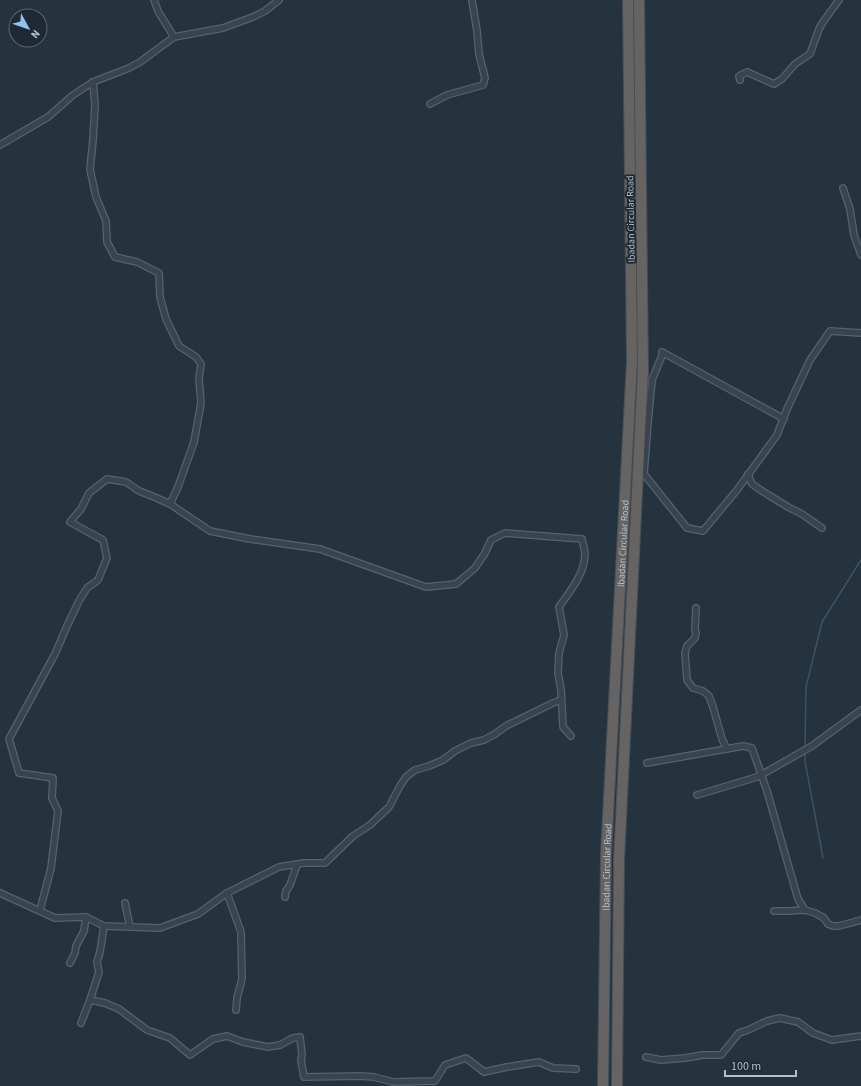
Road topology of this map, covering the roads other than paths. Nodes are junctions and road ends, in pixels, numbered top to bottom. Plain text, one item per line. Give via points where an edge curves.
1 (154, 0) edge
2 (279, 0) edge
3 (472, 0) edge
4 (628, 0) edge
5 (639, 0) edge
6 (839, 0) edge
7 (174, 36) junction
8 (740, 80) dead end
9 (94, 82) junction
10 (430, 104) dead end
11 (0, 145) edge
12 (843, 188) dead end
13 (861, 255) edge
14 (861, 333) edge
15 (784, 419) junction
16 (748, 474) junction
17 (170, 504) junction
18 (822, 528) dead end
19 (696, 608) dead end
20 (562, 700) junction
21 (861, 710) edge
22 (572, 736) dead end
23 (727, 749) junction
24 (647, 763) dead end
25 (761, 775) junction
26 (697, 795) dead end
27 (297, 865) junction
28 (0, 893) edge
29 (227, 893) junction
30 (285, 897) dead end
31 (125, 903) dead end
32 (40, 910) junction
33 (805, 910) junction
34 (774, 911) dead end
35 (86, 917) junction
36 (861, 920) edge
37 (104, 926) junction
38 (130, 927) junction
39 (70, 963) dead end
40 (90, 1000) junction
41 (236, 1010) dead end
42 (81, 1023) dead end
43 (861, 1036) edge
44 (646, 1057) dead end
45 (576, 1069) dead end
46 (604, 1086) edge
47 (617, 1086) edge

1 - 7 street
2 - 7 street via 253,17 222,28
3 - 10 street via 485,78 482,85 447,95
4 - 46 highway, Ibadan Circular Road via 632,361 606,854
5 - 47 highway, Ibadan Circular Road via 643,371 619,859
6 - 8 street via 819,29 810,54 795,64 782,79 774,84 747,72 739,76
7 - 9 street via 140,62
9 - 11 street via 73,95 48,117
9 - 17 street via 95,105 90,169 96,197 106,221 107,242 115,257 137,262 159,273 160,297 166,319 179,346 196,357 201,364 201,403 194,442
12 - 13 street
14 - 15 street via 830,331 810,360
15 - 16 street via 777,435
15 - 16 street via 662,352 652,380 644,474 687,528 704,531
16 - 18 street via 752,484
17 - 20 street via 210,531 320,549 426,587 456,584 475,568 491,540 505,533 582,539 585,554 583,567 576,583 559,607 564,635 559,653 558,674
17 - 32 street via 138,491 126,482 107,479 89,493 81,509 70,522 103,540 107,558 98,580 87,588 78,601 55,654 9,739 19,773 53,778 52,798 58,811 51,868
19 - 23 street via 696,633 685,653 687,680 693,688 709,696
20 - 22 street via 563,727
20 - 27 street via 506,726 484,740 455,751 443,760 415,770 406,777 389,807 325,863
21 - 25 street via 812,746
23 - 24 street
23 - 25 street via 743,746 752,748
25 - 26 street
25 - 33 street via 798,899
27 - 29 street via 279,868
27 - 30 street
28 - 32 street
29 - 38 street via 198,914 160,928
29 - 41 street via 241,932 242,979
31 - 38 street
32 - 35 street via 55,918
33 - 34 street
33 - 36 street via 824,918 833,926
35 - 37 street
35 - 39 street via 84,931
37 - 38 street
37 - 40 street via 97,962 99,972
40 - 42 street
40 - 45 street via 119,1009 147,1030 170,1038 190,1055 212,1039 227,1036 268,1047 300,1037 300,1061 304,1077 360,1076 393,1082 435,1081 445,1065 466,1058 484,1072 539,1062 553,1068
43 - 44 street via 832,1040 813,1033 798,1022 780,1018 738,1033 721,1055 661,1060

